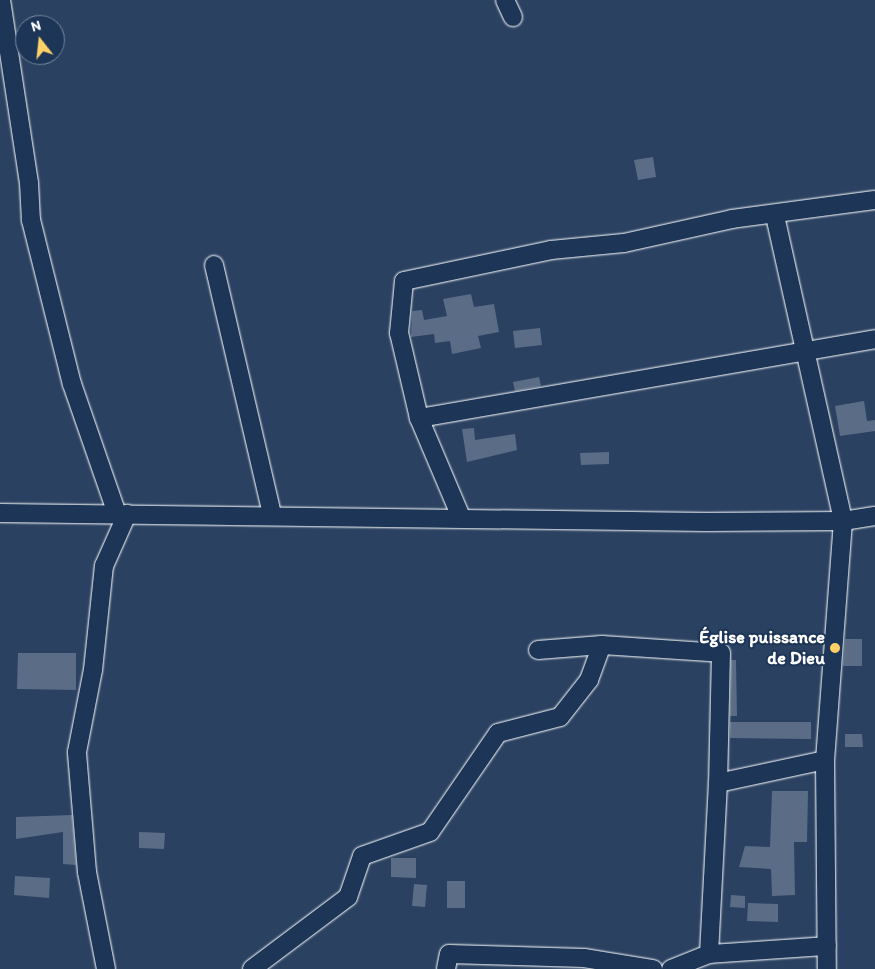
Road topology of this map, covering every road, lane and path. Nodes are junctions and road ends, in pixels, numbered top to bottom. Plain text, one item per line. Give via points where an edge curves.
1 (1, 0) edge
2 (505, 0) edge
3 (513, 17) dead end
4 (875, 200) edge
5 (775, 216) junction
6 (214, 266) dead end
7 (875, 338) edge
8 (808, 350) junction
9 (419, 418) junction
10 (0, 513) edge
11 (122, 514) junction
12 (272, 516) junction
13 (875, 516) edge
14 (461, 517) junction
15 (844, 521) junction
16 (602, 645) junction
17 (538, 650) dead end
18 (825, 760) junction
19 (718, 782) junction
20 (828, 946) junction
21 (709, 954) junction
22 (106, 969) edge
23 (252, 969) edge
24 (446, 969) edge
25 (653, 969) edge
26 (670, 969) edge
27 (828, 969) edge

1 - 11 street via 29,183 31,220 72,384
2 - 3 street
4 - 5 street
5 - 8 street
5 - 9 street via 732,218 624,243 551,250 404,281 400,333
6 - 12 street
7 - 8 street
8 - 9 street
8 - 15 street
9 - 14 street
10 - 11 street
11 - 12 street
11 - 22 street via 104,566 93,670 77,752 87,872
12 - 14 street
13 - 15 street
14 - 15 street
15 - 18 street
16 - 17 street
16 - 19 street via 721,653
16 - 23 street via 589,680 560,717 498,733 430,832 362,856 348,897
18 - 19 street
18 - 20 street
19 - 21 street
20 - 21 street
20 - 27 street
21 - 26 street
24 - 25 street via 449,954 584,958

